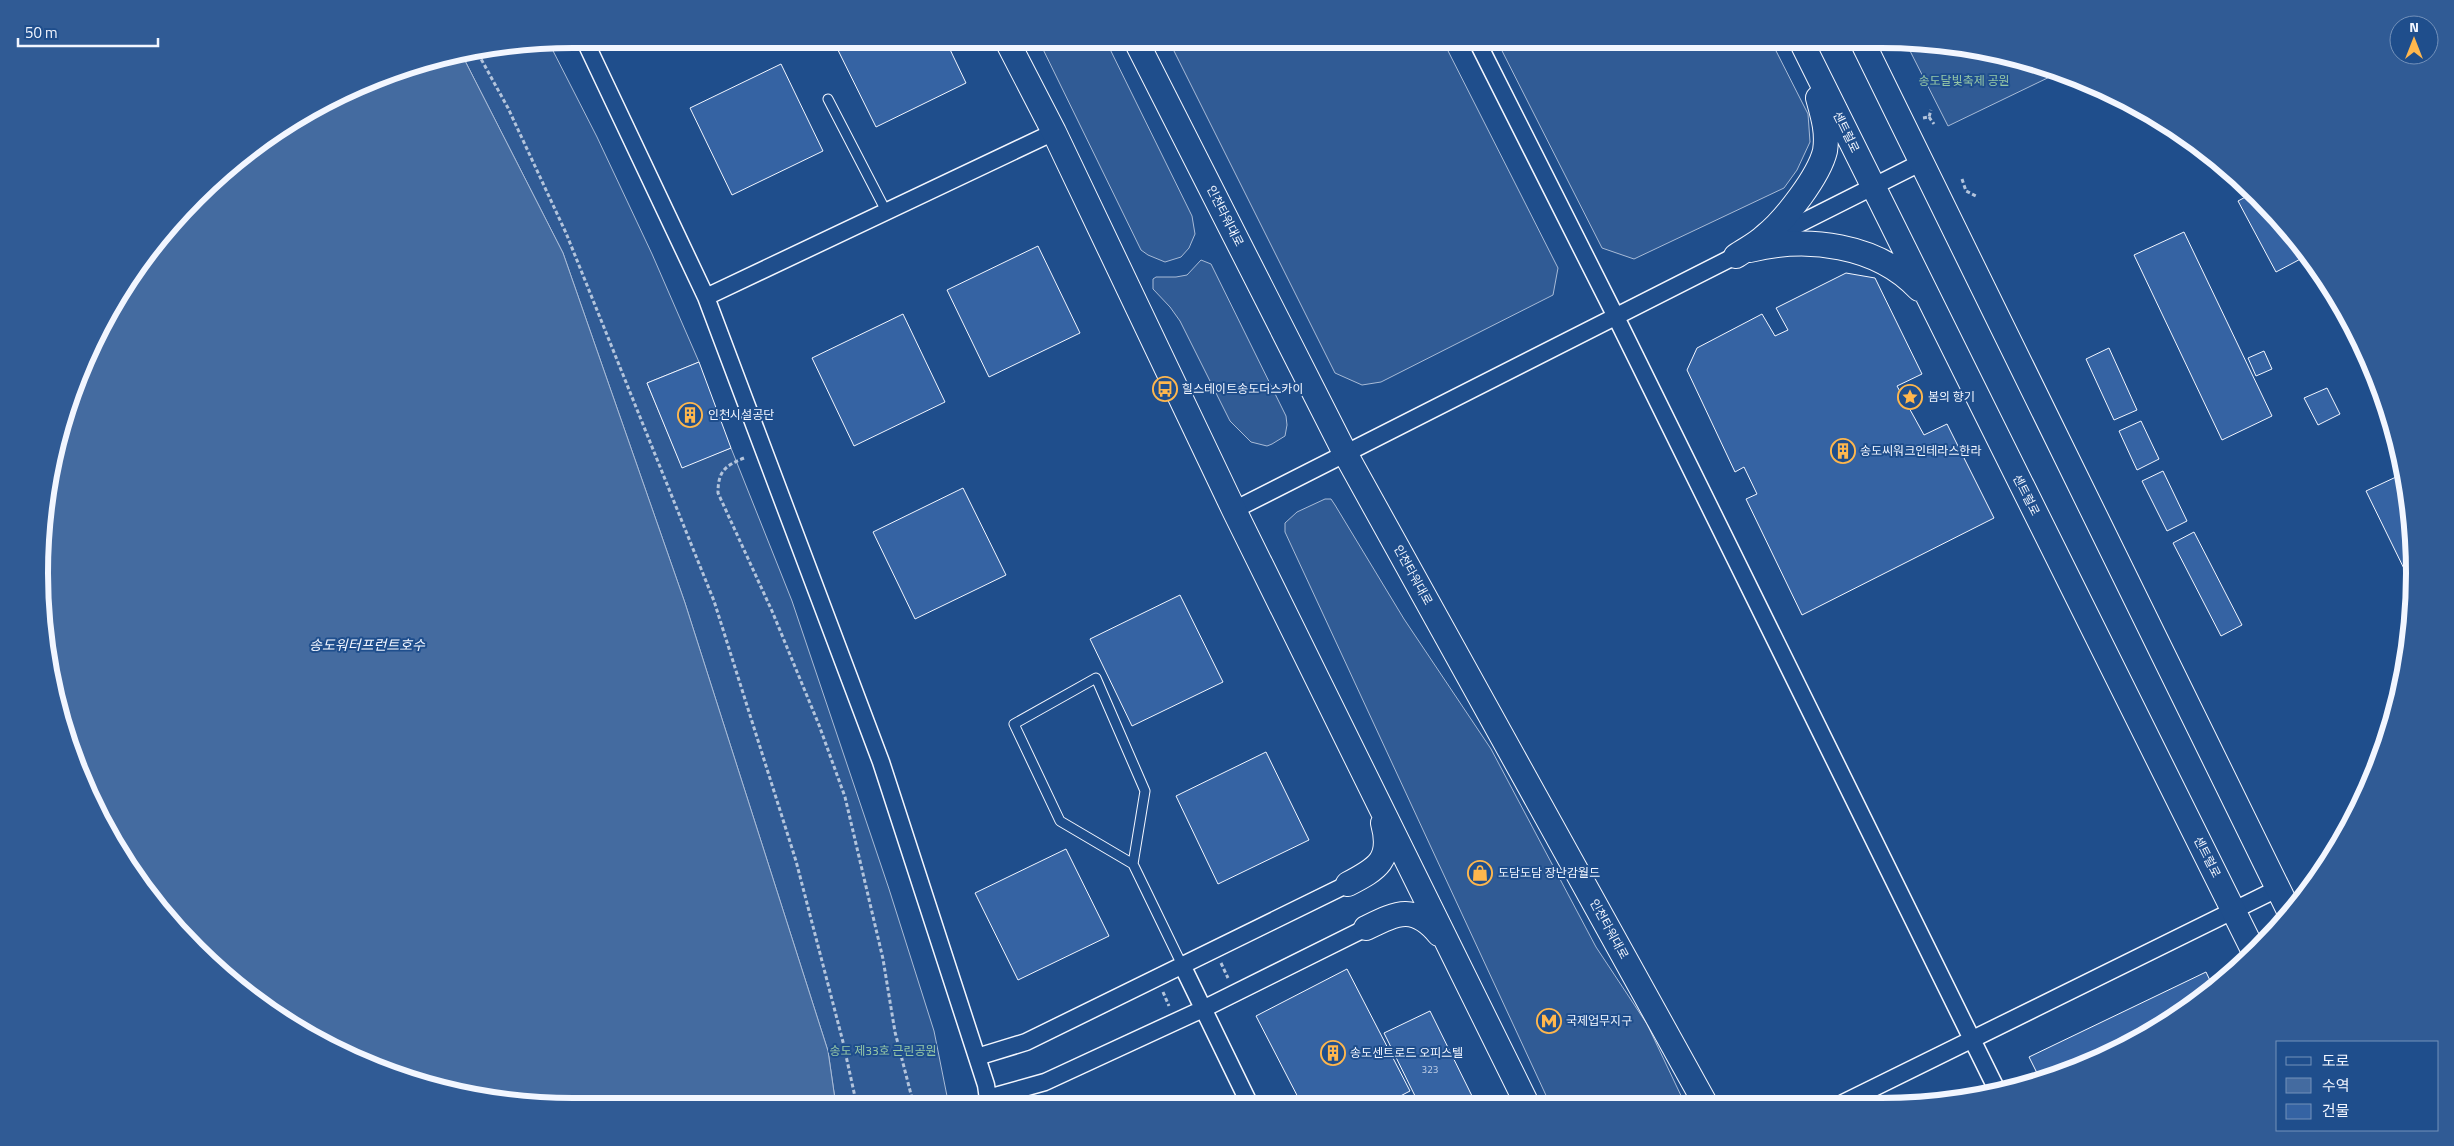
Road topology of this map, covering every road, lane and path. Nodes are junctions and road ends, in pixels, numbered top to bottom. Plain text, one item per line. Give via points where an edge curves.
1 (588, 48) edge
2 (1011, 48) edge
3 (1140, 48) edge
4 (1481, 48) edge
5 (1803, 48) edge
6 (1804, 48) edge
7 (1865, 48) edge
8 (480, 56) edge
9 (828, 99) dead end
10 (1931, 110) dead end
11 (1929, 117) junction
12 (1920, 118) dead end
13 (1934, 124) dead end
14 (1054, 132) junction
15 (1922, 162) junction
16 (1962, 179) dead end
17 (1873, 187) junction
18 (1976, 196) dead end
19 (886, 212) junction
20 (1741, 253) junction
21 (706, 297) junction
22 (1933, 308) junction
23 (1616, 316) junction
24 (1345, 453) junction
25 (744, 458) dead end
26 (1234, 510) junction
27 (1378, 805) junction
28 (1133, 864) junction
29 (1348, 884) joint
30 (2278, 888) junction
31 (2287, 906) edge
32 (2234, 911) junction
33 (1366, 928) joint
34 (1447, 943) junction
35 (2251, 947) edge
36 (1219, 958) dead end
37 (1182, 966) junction
38 (1228, 978) dead end
39 (1203, 1009) junction
40 (1972, 1040) junction
41 (977, 1057) junction
42 (1995, 1086) edge
43 (855, 1098) edge
44 (912, 1098) edge
45 (988, 1098) edge
46 (1000, 1098) edge
47 (1247, 1098) edge
48 (1525, 1098) edge
49 (1702, 1098) edge
50 (1853, 1098) edge

1 - 21 street
2 - 14 main road
3 - 24 main road, 인천타워대로
4 - 23 street
5 - 20 main road via 1826,125 1824,152 1807,186 1779,222 1766,236
6 - 17 main road, 센트럴로
7 - 15 main road
8 - 43 path via 508,108 566,234 714,600 796,861
9 - 19 lane
10 - 11 path
11 - 12 path
11 - 13 path
14 - 19 street
14 - 26 main road
15 - 17 street
15 - 30 main road
16 - 18 path via 1966,191
17 - 20 street
17 - 22 main road, 센트럴로
19 - 21 street
20 - 22 main road via 1784,243 1871,254 1912,282
20 - 23 street
21 - 41 street via 881,762
22 - 32 main road, 센트럴로
23 - 24 street
23 - 40 street
24 - 26 street
24 - 49 main road, 인천타워대로
25 - 44 path via 728,465 718,478 718,493 772,611 845,797
26 - 27 main road
27 - 29 main road via 1387,847 1382,861 1372,872
27 - 34 main road
28 - 28 lane via 1145,791 1096,678 1014,724 1060,821
28 - 37 lane
29 - 37 street
30 - 31 main road
30 - 32 street
32 - 35 main road, 센트럴로
32 - 40 street
33 - 34 main road via 1394,914 1418,916 1430,923
33 - 39 street
34 - 48 main road
36 - 38 path
37 - 39 street
37 - 41 street via 1026,1042
39 - 46 street via 1045,1082
39 - 47 street
40 - 42 street
40 - 50 street
41 - 45 street

